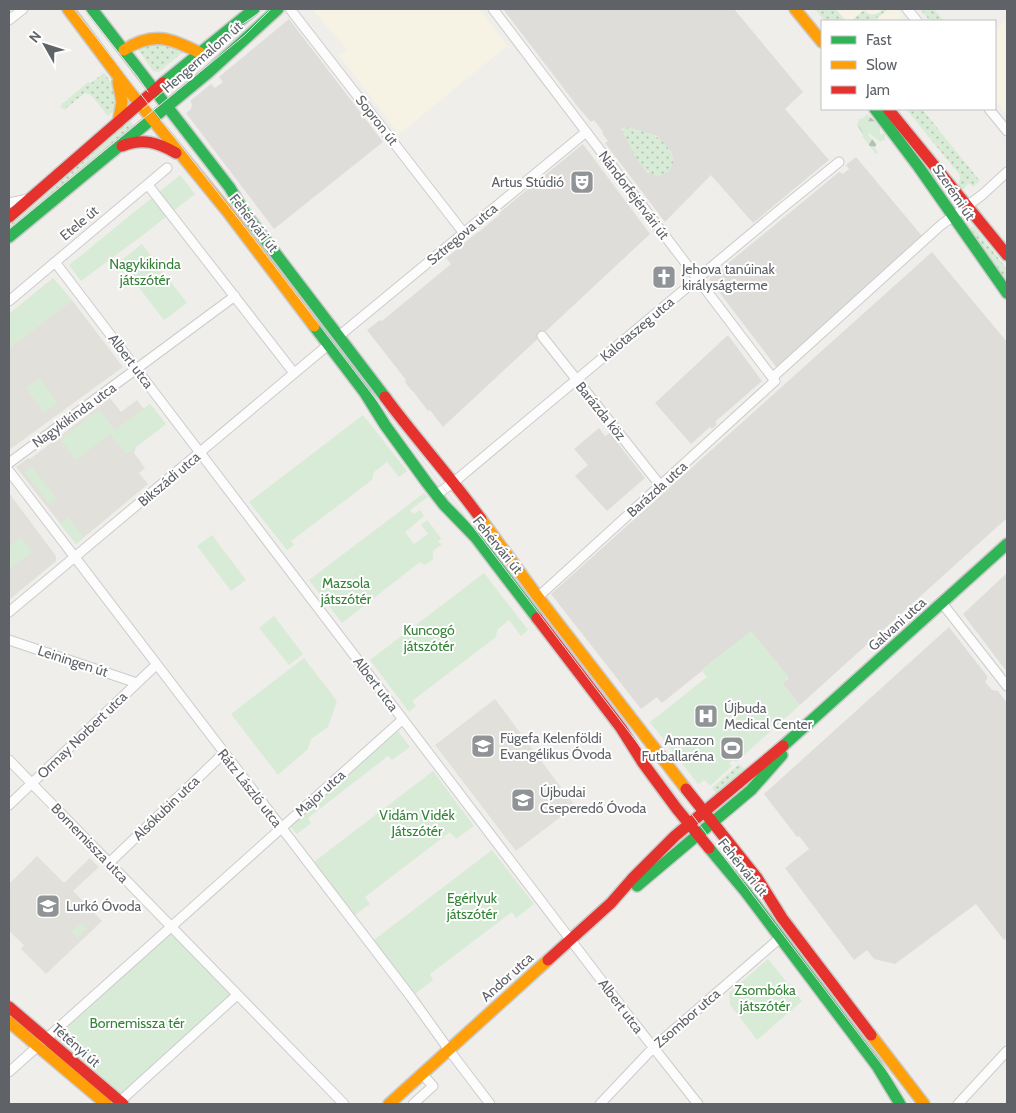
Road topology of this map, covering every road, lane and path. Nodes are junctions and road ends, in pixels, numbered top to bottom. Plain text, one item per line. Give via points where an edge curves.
1 (23, 9) edge
2 (68, 9) edge
3 (92, 9) edge
4 (254, 9) edge
5 (278, 9) edge
6 (290, 9) edge
7 (493, 9) edge
8 (795, 9) edge
9 (806, 9) edge
10 (907, 9) edge
11 (9, 20) edge
12 (916, 20) edge
13 (821, 27) edge
14 (821, 41) edge
15 (124, 50) junction
16 (200, 53) junction
17 (113, 71) junction
18 (154, 91) junction
19 (139, 104) junction
20 (167, 106) junction
21 (875, 110) edge
22 (889, 110) edge
23 (990, 110) edge
24 (151, 119) junction
25 (117, 125) junction
26 (1007, 131) edge
27 (586, 132) junction
28 (113, 150) junction
29 (180, 155) junction
30 (839, 162) dead end
31 (167, 168) dead end
32 (1007, 172) edge
33 (148, 185) junction
34 (31, 198) junction
35 (9, 203) edge
36 (968, 206) junction
37 (953, 217) junction
38 (9, 218) edge
39 (463, 232) junction
40 (9, 237) edge
41 (1007, 255) edge
42 (55, 262) junction
43 (697, 279) junction
44 (1007, 293) edge
45 (235, 296) junction
46 (9, 301) edge
47 (339, 336) junction
48 (542, 336) dead end
49 (328, 345) junction
50 (136, 369) junction
51 (294, 373) junction
52 (774, 379) junction
53 (576, 380) junction
54 (200, 453) junction
55 (9, 463) edge
56 (9, 472) edge
57 (454, 482) junction
58 (660, 485) junction
59 (436, 496) junction
60 (1007, 544) edge
61 (74, 557) junction
62 (538, 597) junction
63 (942, 603) junction
64 (9, 612) edge
65 (9, 640) edge
66 (156, 665) junction
67 (137, 683) junction
68 (1007, 686) edge
69 (402, 720) junction
70 (807, 726) junction
71 (224, 754) junction
72 (9, 760) edge
73 (32, 783) junction
74 (9, 805) edge
75 (705, 812) junction
76 (714, 823) junction
77 (689, 824) junction
78 (281, 828) junction
79 (698, 835) junction
80 (110, 864) junction
81 (611, 903) junction
82 (172, 927) junction
83 (780, 938) junction
84 (571, 940) junction
85 (237, 995) junction
86 (9, 1008) edge
87 (9, 1022) edge
88 (42, 1043) junction
89 (653, 1048) junction
90 (449, 1050) junction
91 (1007, 1051) edge
92 (9, 1072) edge
93 (422, 1074) junction
94 (899, 1101) edge
95 (120, 1103) edge
96 (106, 1104) edge
97 (344, 1104) edge
98 (389, 1104) edge
99 (413, 1104) edge
100 (490, 1104) edge
101 (600, 1104) edge
102 (698, 1104) edge
103 (924, 1104) edge
104 (958, 1104) edge

1 - 11 street
2 - 17 street, Fehérvári út
3 - 15 street, Fehérvári út
4 - 16 street, Hengermalom út
5 - 20 street, Hengermalom út via 210,72
6 - 39 street, Sopron út
7 - 27 street, Nándorfejérvári út
8 - 14 street
9 - 13 street
10 - 12 street
15 - 16 street via 140,40 159,37 177,41
15 - 18 street, Fehérvári út
16 - 18 street, Hengermalom út
17 - 19 street, Fehérvári út
17 - 25 street via 123,96
18 - 19 street, Hengermalom út
18 - 20 street, Fehérvári út
19 - 24 street, Fehérvári út
19 - 25 street
20 - 24 street
20 - 47 street, Fehérvári út
21 - 37 street, Szerémi út
22 - 36 street, Szerémi út
23 - 26 street
24 - 28 street
24 - 29 street, Fehérvári út
25 - 34 street
27 - 39 street, Sztregova utca
27 - 43 street, Nándorfejérvári út
28 - 29 street via 134,141 148,140
28 - 40 street
29 - 49 street, Fehérvári út via 227,211
30 - 43 street, Kalotaszeg utca
31 - 33 street, Etele út
32 - 36 street, Barázda utca
33 - 42 street, Etele út
33 - 45 street
34 - 35 street
34 - 38 street
36 - 37 street, Barázda utca
36 - 41 street, Szerémi út
37 - 44 street, Szerémi út
37 - 52 street, Barázda utca
39 - 47 street, Sztregova utca
42 - 46 street, Etele út
42 - 50 street, Albert utca
43 - 52 street, Nándorfejérvári út
43 - 53 street, Kalotaszeg utca
45 - 50 street, Nagykikinda utca
45 - 51 street
47 - 57 street, Fehérvári út via 411,432
48 - 53 street, Barázda köz
49 - 51 street, Bikszádi utca
49 - 59 street, Fehérvári út
50 - 54 street, Albert utca
50 - 55 street, Nagykikinda utca
51 - 54 street, Bikszádi utca
52 - 58 street, Barázda utca
53 - 57 street, Kalotaszeg utca
53 - 58 street, Barázda köz
54 - 61 street, Bikszádi utca
54 - 69 street, Albert utca
56 - 61 street, Rátz László utca
57 - 59 street, Kalotaszeg utca
57 - 62 street, Fehérvári út
58 - 62 street, Barázda utca
59 - 77 street, Fehérvári út via 476,538 621,728
60 - 63 street, Galvani utca
61 - 64 street, Bikszádi utca
61 - 66 street, Rátz László utca
62 - 75 street, Fehérvári út
63 - 68 street
63 - 70 street, Galvani utca
65 - 67 street, Leiningen út
66 - 67 street, Ormay Norbert utca
66 - 71 street, Rátz László utca
67 - 73 street, Ormay Norbert utca
69 - 78 street, Major utca
69 - 84 street, Albert utca
70 - 75 street, Galvani utca
70 - 76 street, Galvani utca via 752,790
71 - 78 street, Rátz László utca
71 - 80 street, Alsókubin utca
72 - 73 street, Bornemissza utca
73 - 74 street, Ormay Norbert utca
73 - 80 street, Bornemissza utca
75 - 76 street, Fehérvári út
75 - 77 street, Andor utca
76 - 79 street, Andor utca
76 - 103 street, Fehérvári út
77 - 79 street, Fehérvári út
77 - 81 street, Andor utca
78 - 82 street, Major utca
78 - 90 street, Rátz László utca
79 - 81 street, Andor utca via 637,886
79 - 83 street, Fehérvári út
80 - 82 street, Bornemissza utca
81 - 84 street, Andor utca
82 - 85 street
82 - 88 street
83 - 89 street, Zsombor utca
83 - 94 street, Fehérvári út
84 - 89 street, Albert utca
84 - 90 street, Andor utca
85 - 95 street
85 - 97 street
86 - 88 street, Tétényi út
87 - 88 street, Tétényi út
88 - 92 street
88 - 95 street, Tétényi út
88 - 96 street, Tétényi út
89 - 101 street, Zsombor utca
89 - 102 street, Albert utca
90 - 93 street, Andor utca
90 - 100 street, Rátz László utca
91 - 104 street
93 - 98 street, Andor utca
93 - 99 street via 433,1086

